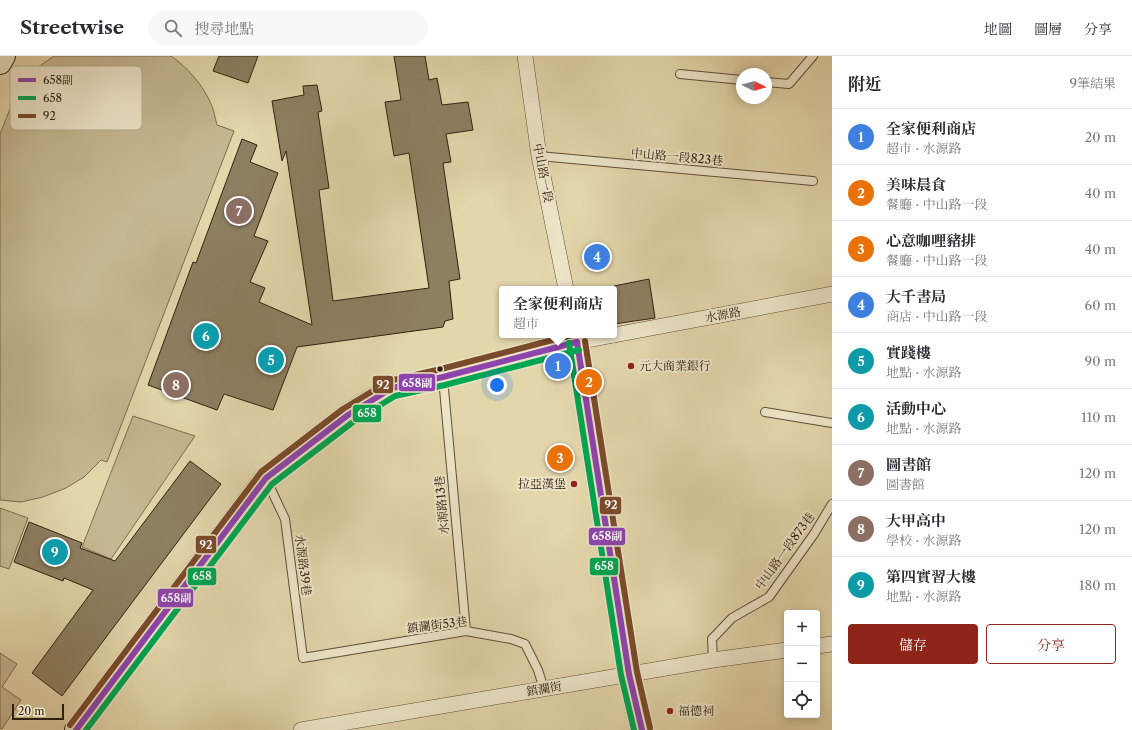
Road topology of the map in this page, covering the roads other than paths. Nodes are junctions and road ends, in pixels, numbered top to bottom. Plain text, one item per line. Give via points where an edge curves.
1 (4, 56) edge
2 (524, 56) edge
3 (813, 56) edge
4 (0, 63) edge
5 (680, 74) dead end
6 (736, 79) edge
7 (772, 83) edge
8 (539, 156) junction
9 (813, 181) dead end
10 (565, 286) edge
11 (832, 294) edge
12 (617, 334) edge
13 (576, 338) edge
14 (443, 377) junction
15 (764, 412) dead end
16 (832, 423) edge
17 (266, 478) junction
18 (832, 504) edge
19 (466, 631) junction
20 (832, 644) edge
21 (820, 646) edge
22 (784, 650) edge
23 (303, 658) joint
24 (713, 660) junction
25 (630, 674) junction
26 (544, 689) junction
27 (76, 730) edge
28 (301, 730) edge
29 (642, 730) edge

1 - 4 main road
2 - 8 street, 中山路一段
3 - 7 lane via 789,84
5 - 6 lane
8 - 9 lane, 中山路一段823巷
8 - 10 street, 中山路一段
11 - 12 street, 水源路
13 - 14 main road, 水源路
13 - 25 main road
14 - 17 main road, 水源路 via 392,388 348,415
14 - 19 lane, 水源路13巷
15 - 16 lane
17 - 23 lane, 水源路39巷 via 285,519
17 - 27 main road, 水源路
18 - 24 lane, 中山路一段873巷 via 769,597 732,618 712,639
19 - 23 lane, 鎮瀾街53巷
19 - 26 lane, 鎮瀾街53巷 via 511,638 525,644
20 - 21 street
22 - 24 street, 鎮瀾街
24 - 25 street, 鎮瀾街
25 - 26 street, 鎮瀾街
25 - 29 main road
26 - 28 street, 鎮瀾街

